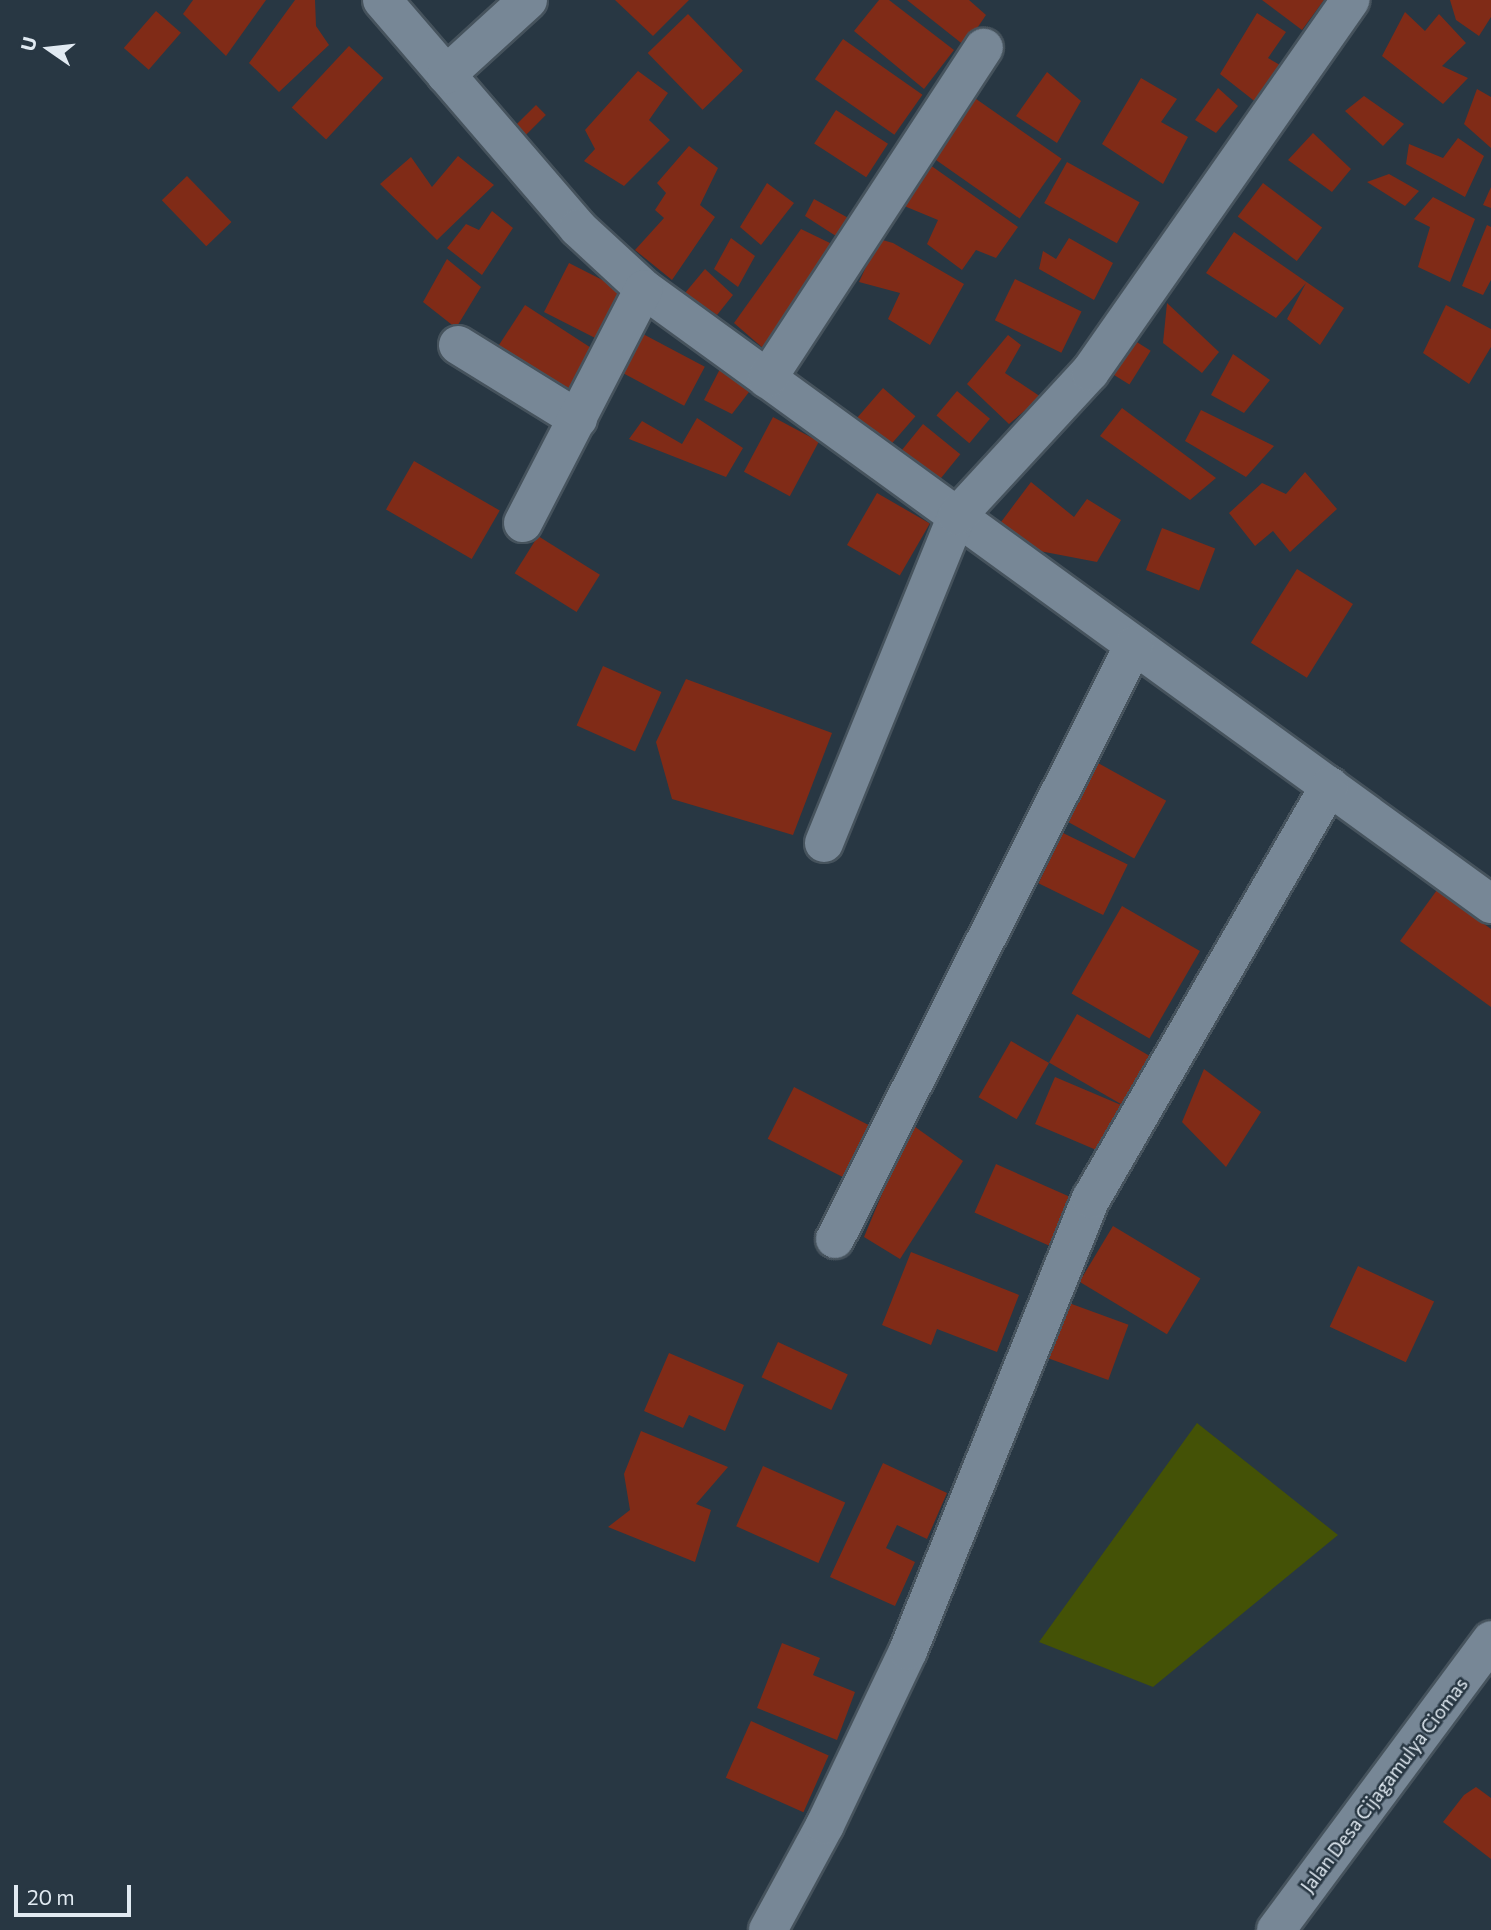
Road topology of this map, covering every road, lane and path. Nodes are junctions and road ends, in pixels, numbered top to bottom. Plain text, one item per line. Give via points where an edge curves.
1 (382, 0) edge
2 (528, 0) edge
3 (1350, 0) edge
4 (984, 48) dead end
5 (446, 75) junction
6 (644, 289) junction
7 (458, 345) dead end
8 (767, 379) junction
9 (578, 419) junction
10 (957, 516) junction
11 (523, 523) dead end
12 (1134, 645) junction
13 (1329, 786) junction
14 (824, 843) dead end
15 (1491, 904) edge
16 (835, 1239) dead end
17 (1491, 1640) edge
18 (768, 1930) edge
19 (1276, 1930) edge

1 - 5 street
2 - 5 street
3 - 10 street via 1090,372
4 - 8 street
5 - 6 street via 578,228
6 - 8 street
6 - 9 street
7 - 9 street
8 - 10 street
9 - 11 street
10 - 12 street
10 - 14 street
12 - 13 street
12 - 16 street
13 - 15 street
13 - 18 street via 1091,1199 908,1651 825,1825
17 - 19 street, Jalan Desa Cijagamulya Ciomas

